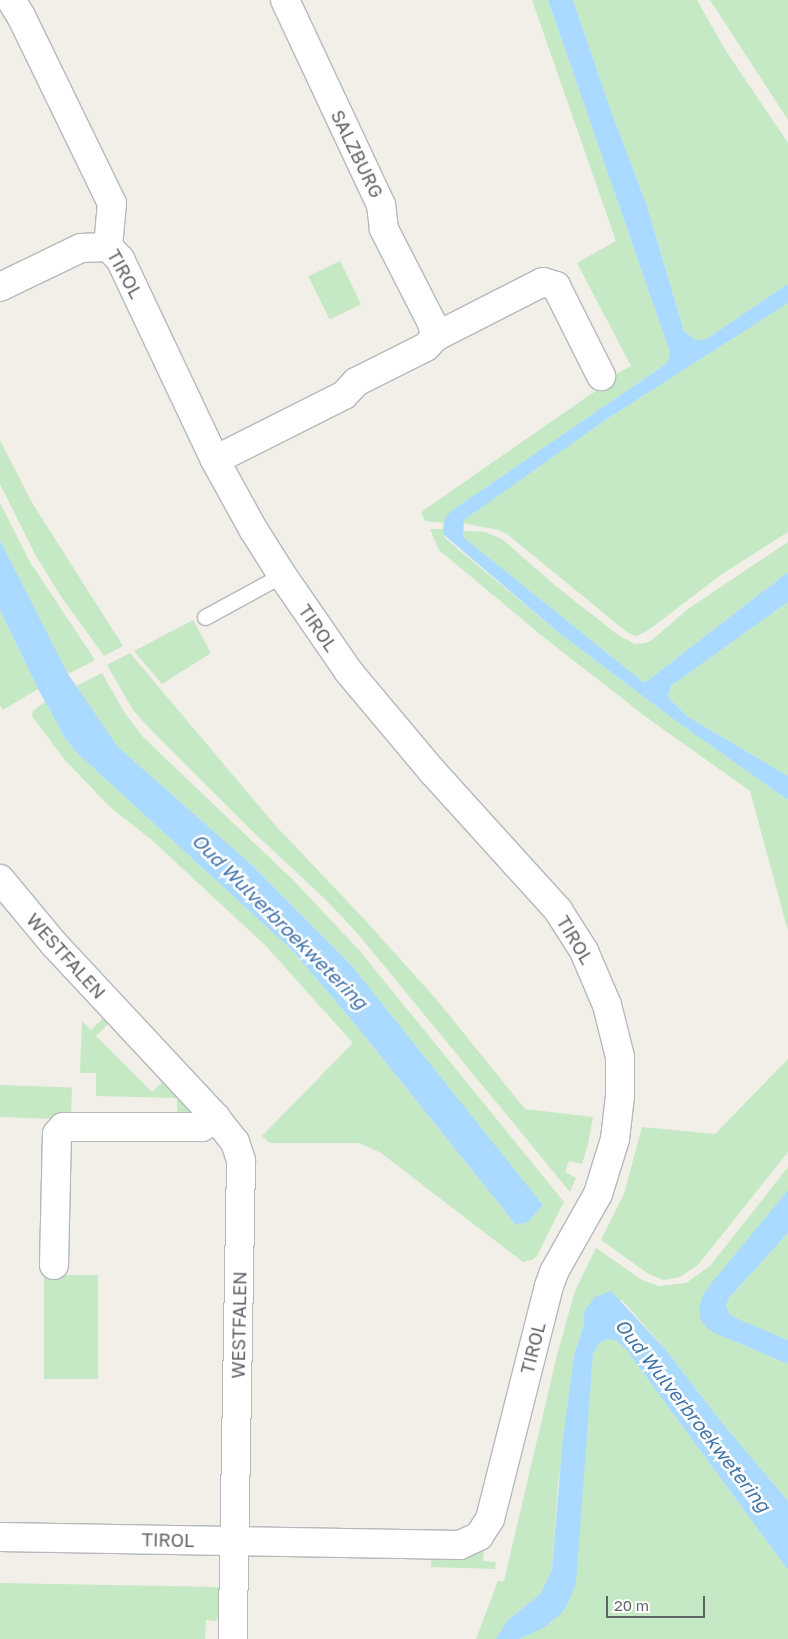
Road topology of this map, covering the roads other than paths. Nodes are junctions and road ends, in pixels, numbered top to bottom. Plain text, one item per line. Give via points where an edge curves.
1 (11, 0) edge
2 (285, 0) edge
3 (108, 247) junction
4 (0, 287) edge
5 (435, 337) junction
6 (601, 376) dead end
7 (215, 460) junction
8 (282, 575) junction
9 (205, 616) dead end
10 (0, 879) edge
11 (216, 1118) junction
12 (54, 1266) dead end
13 (0, 1537) edge
14 (234, 1541) junction
15 (233, 1639) edge

1 - 3 street, TIROL via 112,203
2 - 5 street, SALZBURG via 381,205 384,229 432,323
3 - 4 street via 81,248
3 - 7 street, TIROL via 120,259
5 - 6 street via 543,282 556,286
5 - 7 street via 426,347 356,382 344,395
7 - 8 street, TIROL
8 - 9 lane
8 - 14 street, TIROL via 349,672 432,772 563,918 584,951 607,1005 620,1056 620,1096 615,1139 598,1194 549,1286 490,1519 479,1536 460,1545
10 - 11 street, WESTFALEN via 54,944
11 - 12 street via 202,1127 63,1127 56,1134
11 - 14 street, WESTFALEN via 236,1142 241,1161
13 - 14 street, TIROL
14 - 15 street, WESTFALEN

